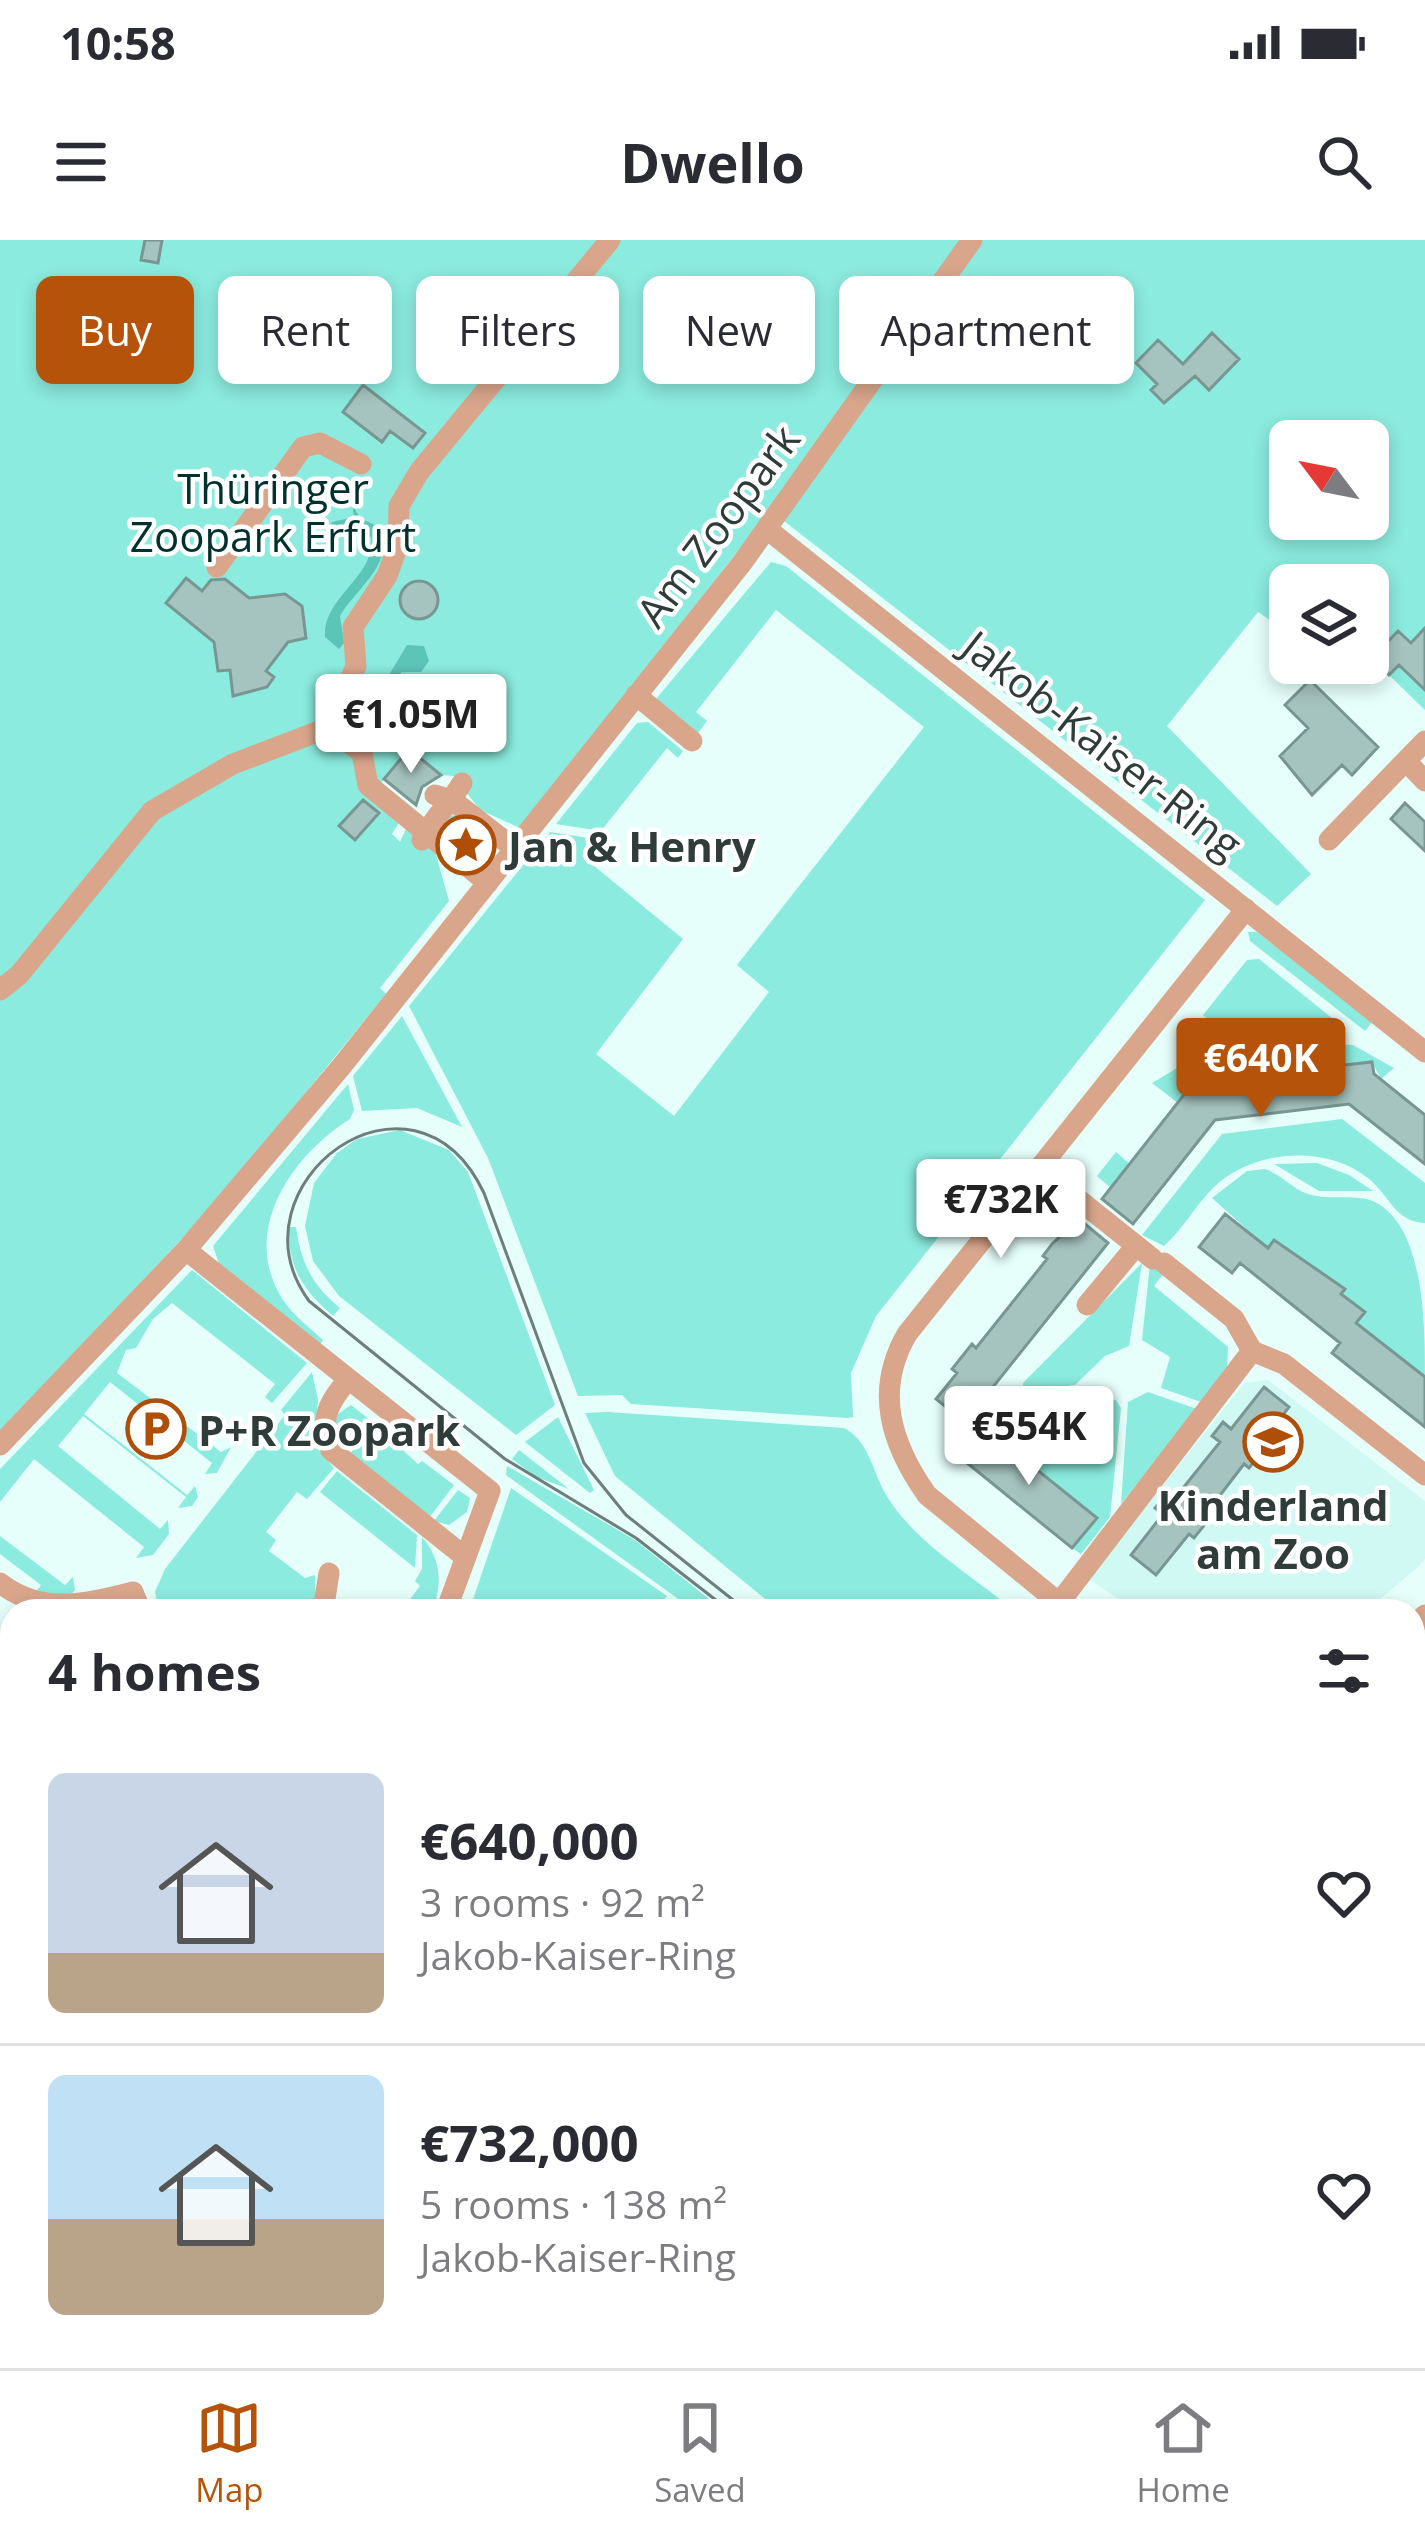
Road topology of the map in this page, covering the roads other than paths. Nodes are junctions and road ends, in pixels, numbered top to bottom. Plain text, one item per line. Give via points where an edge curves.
1 (610, 240) edge
2 (972, 240) edge
3 (361, 464) dead end
4 (773, 533) junction
5 (217, 567) dead end
6 (635, 695) junction
7 (330, 728) junction
8 (692, 741) dead end
9 (1425, 741) edge
10 (1406, 761) junction
11 (1425, 781) edge
12 (420, 832) junction
13 (1329, 840) dead end
14 (509, 845) junction
15 (482, 878) junction
16 (454, 903) dead end
17 (1246, 909) junction
18 (19, 975) junction
19 (0, 990) edge
20 (0, 1012) edge
21 (1425, 1052) edge
22 (1039, 1168) junction
23 (186, 1250) junction
24 (1151, 1256) junction
25 (1088, 1305) dead end
26 (1252, 1351) junction
27 (348, 1378) junction
28 (0, 1445) edge
29 (1425, 1475) edge
30 (465, 1558) junction
31 (329, 1573) dead end
32 (98, 1599) edge
33 (136, 1599) edge
34 (325, 1599) edge
35 (450, 1599) edge
36 (1054, 1599) edge
37 (1070, 1599) edge

1 - 7 street via 418,472 399,506 387,576 353,628 354,676
2 - 4 street, Am Zoopark
3 - 5 street via 320,442 303,447
4 - 6 street, Am Zoopark
4 - 17 street, Jakob-Kaiser-Ring
6 - 8 street
6 - 14 street, Am Zoopark
7 - 12 street via 362,753 368,785
7 - 18 street via 233,764 152,811
9 - 10 street
10 - 11 street
10 - 13 street
12 - 14 street via 450,792
12 - 15 street
14 - 15 street, Am Zoopark
15 - 16 street, Am Zoopark
15 - 23 street, Am Zoopark
17 - 21 street
17 - 22 street, Jakob-Kaiser-Ring
18 - 19 street
18 - 20 street
22 - 24 street
22 - 36 street, Jakob-Kaiser-Ring via 907,1334 887,1404 927,1495
23 - 27 street
23 - 28 street, Am Zoopark
24 - 25 street
24 - 26 street via 1234,1319
26 - 29 street via 1284,1364
26 - 37 street, Jakob-Kaiser-Ring
27 - 30 street via 322,1424 331,1450
27 - 30 street via 490,1491
30 - 35 street
31 - 34 street
32 - 33 street via 133,1592

